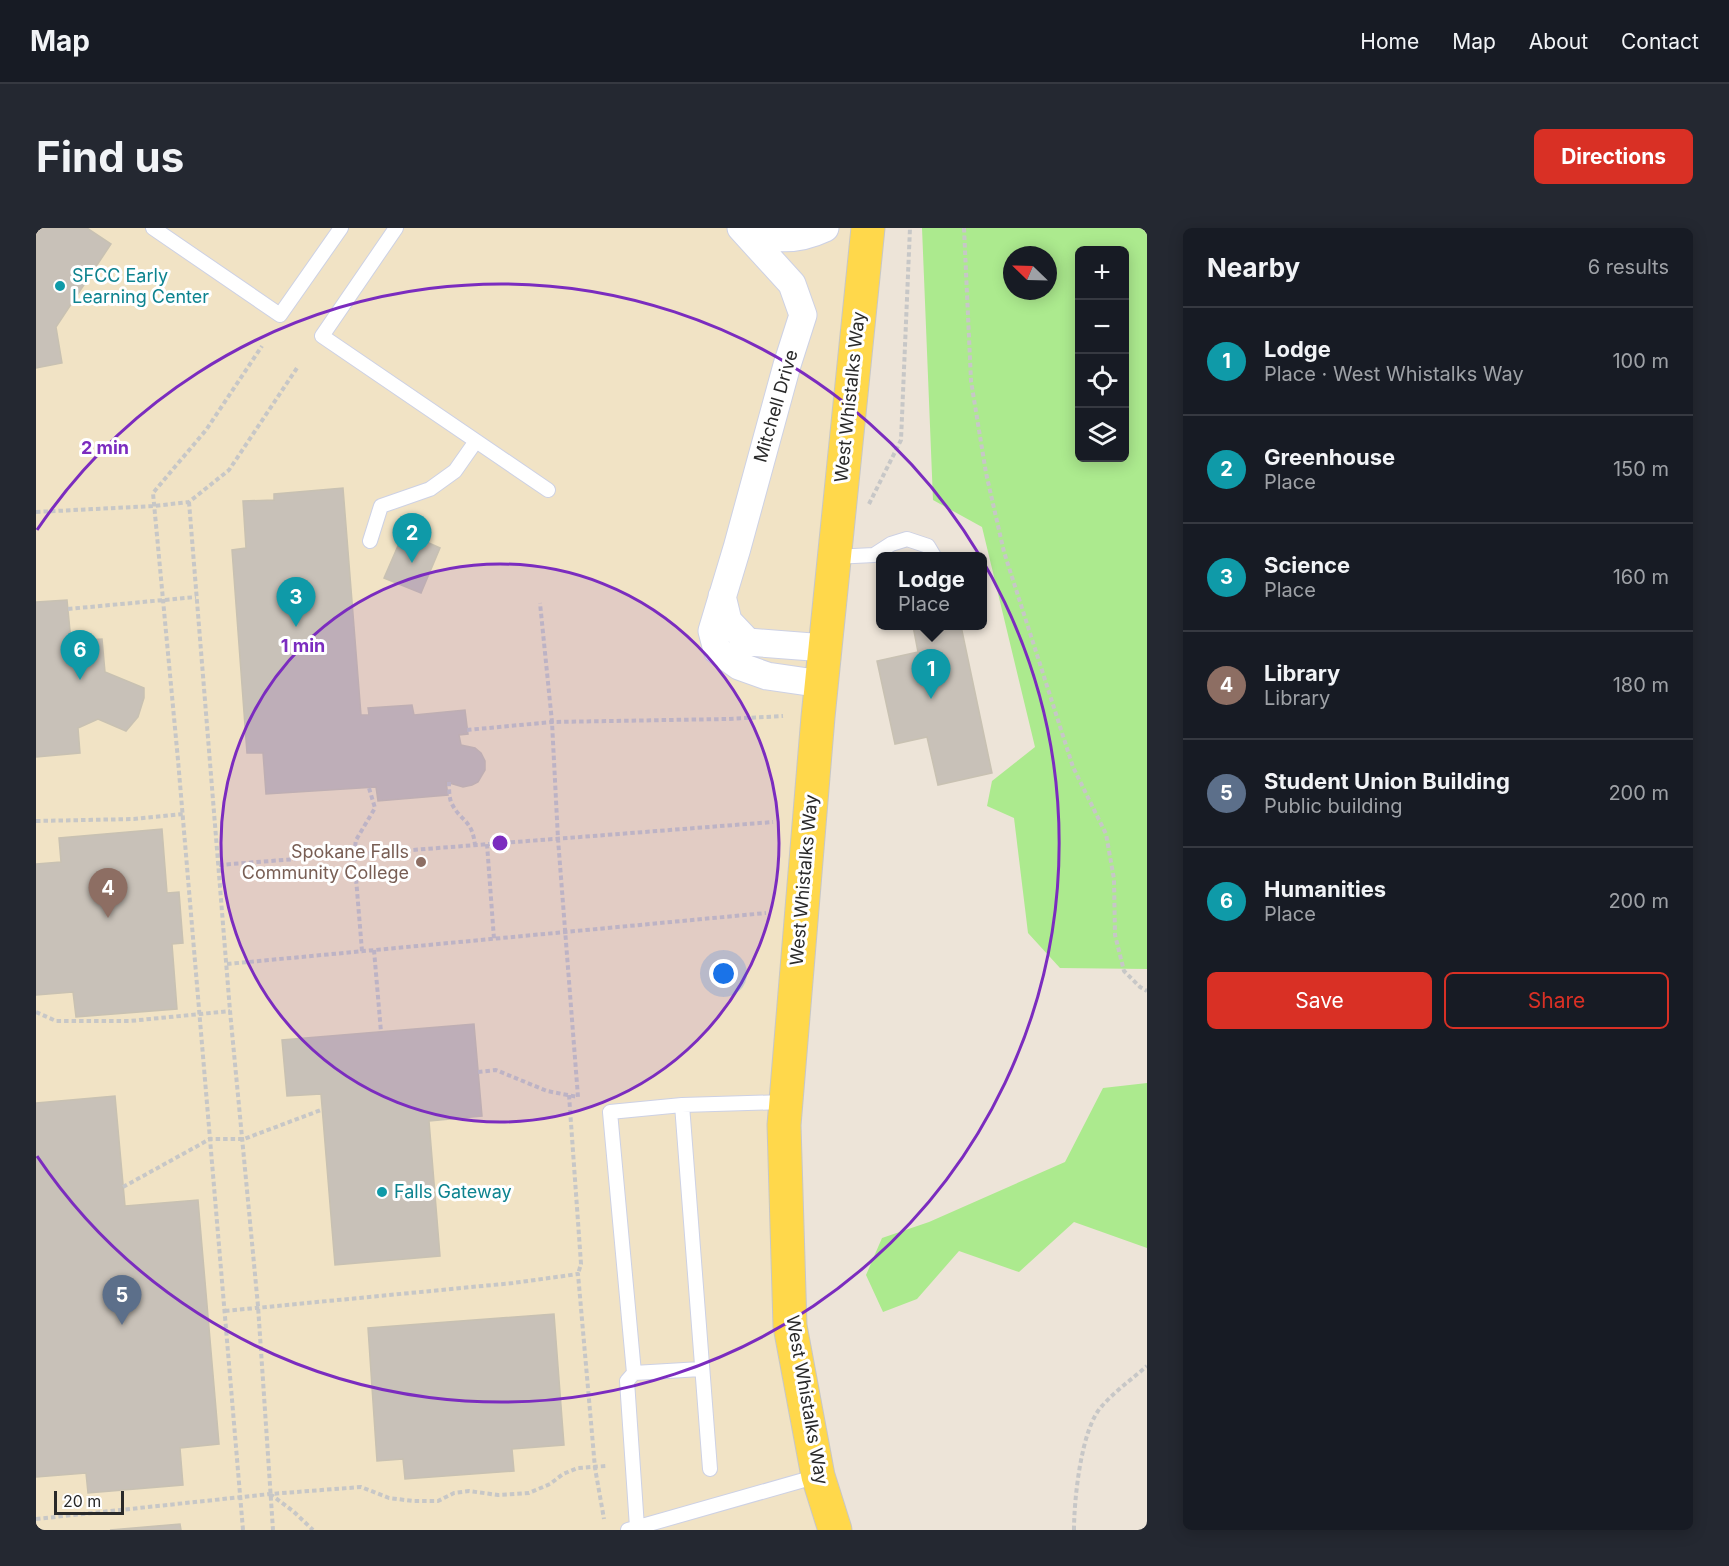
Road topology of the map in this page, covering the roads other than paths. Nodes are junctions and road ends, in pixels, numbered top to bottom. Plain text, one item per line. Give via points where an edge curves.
1 (153, 228) edge
2 (341, 228) edge
3 (396, 228) edge
4 (825, 228) edge
5 (868, 228) edge
6 (743, 230) edge
7 (476, 441) junction
8 (548, 490) dead end
9 (370, 541) dead end
10 (879, 552) edge
11 (932, 552) edge
12 (876, 554) edge
13 (833, 557) junction
14 (722, 596) junction
15 (825, 648) junction
16 (822, 684) junction
17 (785, 1102) junction
18 (682, 1105) junction
19 (701, 1369) junction
20 (634, 1373) junction
21 (710, 1469) dead end
22 (818, 1476) junction
23 (633, 1529) edge
24 (835, 1530) edge

1 - 2 lane via 280,315
3 - 7 lane via 322,336
4 - 6 street, Mitchell Drive via 810,235 777,239
5 - 13 main road, West Whistalks Way
6 - 14 street, Mitchell Drive via 792,284 803,315
7 - 8 lane
7 - 9 lane via 454,471 430,489 381,506
10 - 11 lane via 907,539 928,546
12 - 13 lane
13 - 15 main road, West Whistalks Way
14 - 15 street via 728,621 748,642
14 - 16 street, Mitchell Drive via 712,631 717,650 739,666 767,676
15 - 16 main road, West Whistalks Way
16 - 17 main road, West Whistalks Way
17 - 18 lane
17 - 22 main road, West Whistalks Way via 790,1326
18 - 19 lane
18 - 20 lane via 610,1112
19 - 20 lane
19 - 21 lane
20 - 23 lane via 627,1382
22 - 23 lane
22 - 24 main road, West Whistalks Way

